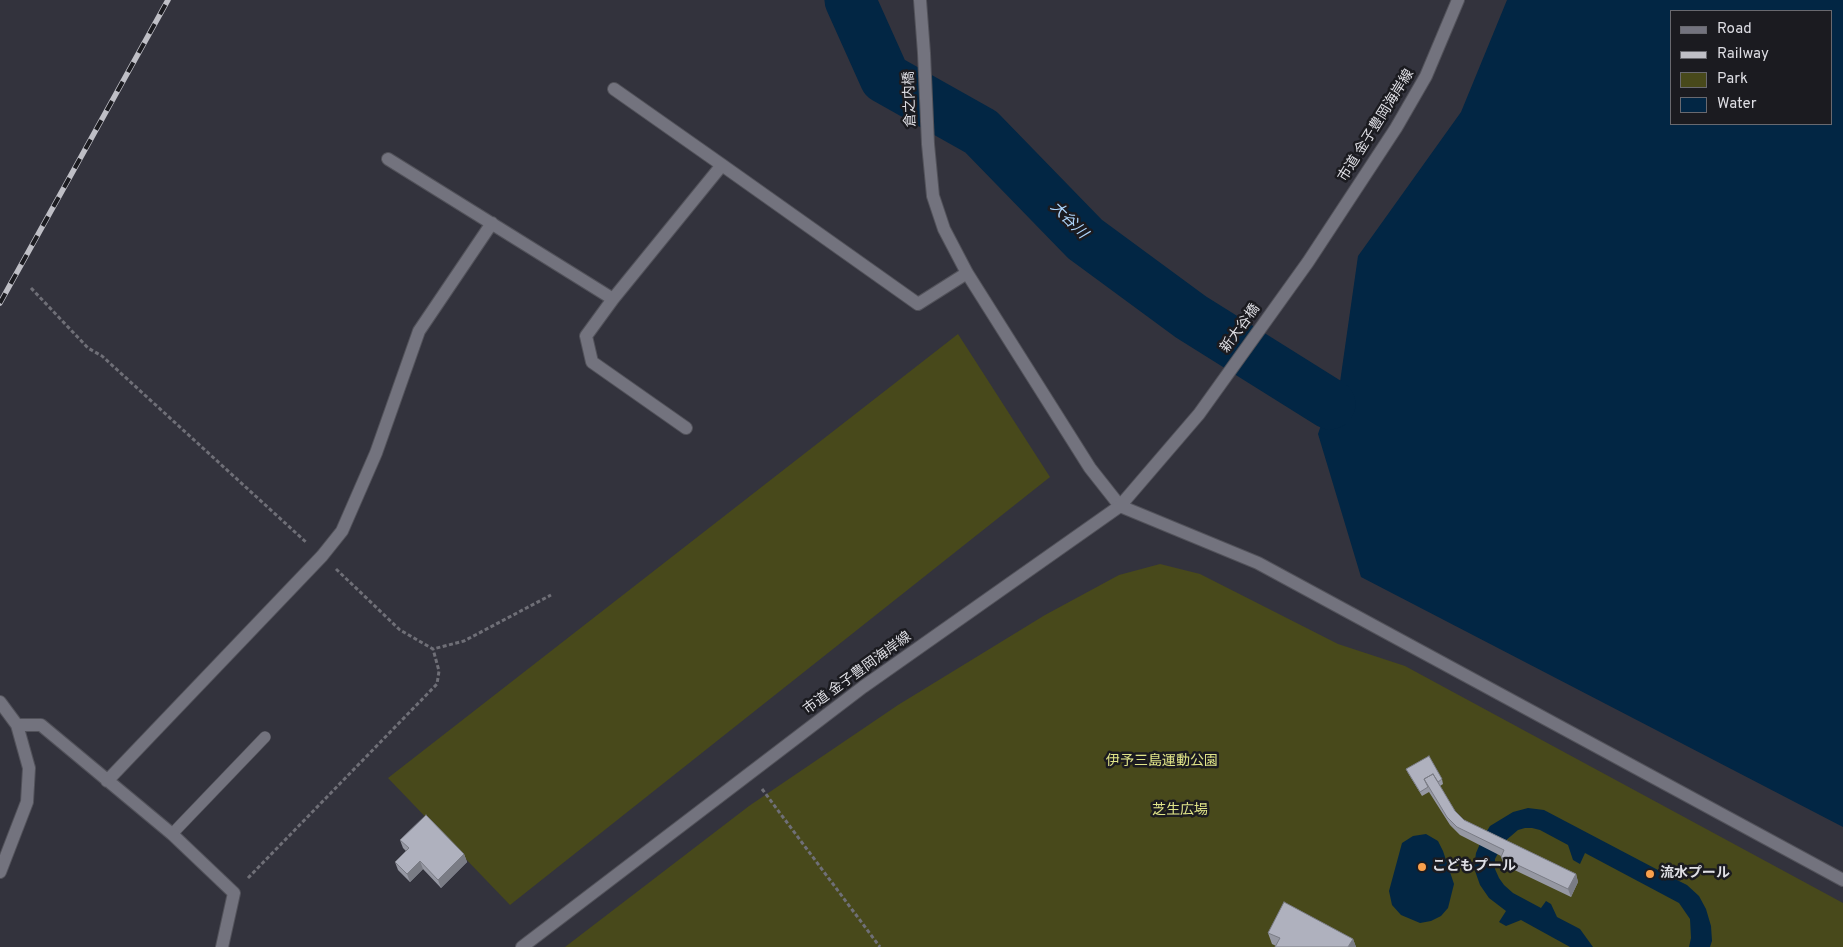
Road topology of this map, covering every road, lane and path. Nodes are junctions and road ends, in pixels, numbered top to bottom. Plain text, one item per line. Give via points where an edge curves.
1 (920, 0) edge
2 (1458, 0) edge
3 (614, 89) dead end
4 (388, 159) dead end
5 (722, 164) junction
6 (492, 223) junction
7 (1308, 262) joint
8 (967, 272) junction
9 (31, 288) dead end
10 (613, 299) junction
11 (1199, 414) joint
12 (686, 428) dead end
13 (1120, 506) junction
14 (322, 556) junction
15 (551, 595) dead end
16 (433, 648) junction
17 (0, 702) edge
18 (17, 725) junction
19 (265, 737) dead end
20 (750, 773) junction
21 (106, 781) junction
22 (172, 834) junction
23 (0, 872) edge
24 (1843, 880) edge
25 (234, 893) junction
26 (222, 947) edge
27 (522, 947) edge
28 (880, 947) edge

1 - 8 street, 倉之内橋 via 933,196 944,229
2 - 7 street, 市道 金子豊岡海岸線 via 1426,76 1396,128
3 - 5 street
4 - 6 street
5 - 8 street via 918,304
5 - 10 street
6 - 10 street
6 - 14 street via 419,331 376,453 342,531
7 - 11 street, 新大谷橋
8 - 13 street, 倉之内橋 via 1090,468
9 - 14 path via 88,348 102,356
10 - 12 street via 586,336 592,362
11 - 13 street, 市道 金子豊岡海岸線
13 - 20 street, 市道 金子豊岡海岸線 via 863,687
13 - 24 street via 1258,563
14 - 16 path via 400,630
14 - 21 street
15 - 16 path via 464,641
16 - 25 path via 437,684
17 - 18 street
18 - 21 street via 41,725
18 - 23 street via 29,768 27,802
19 - 22 lane
20 - 27 street, 市道 金子豊岡海岸線
20 - 28 path
21 - 22 street
22 - 25 street
25 - 26 street

